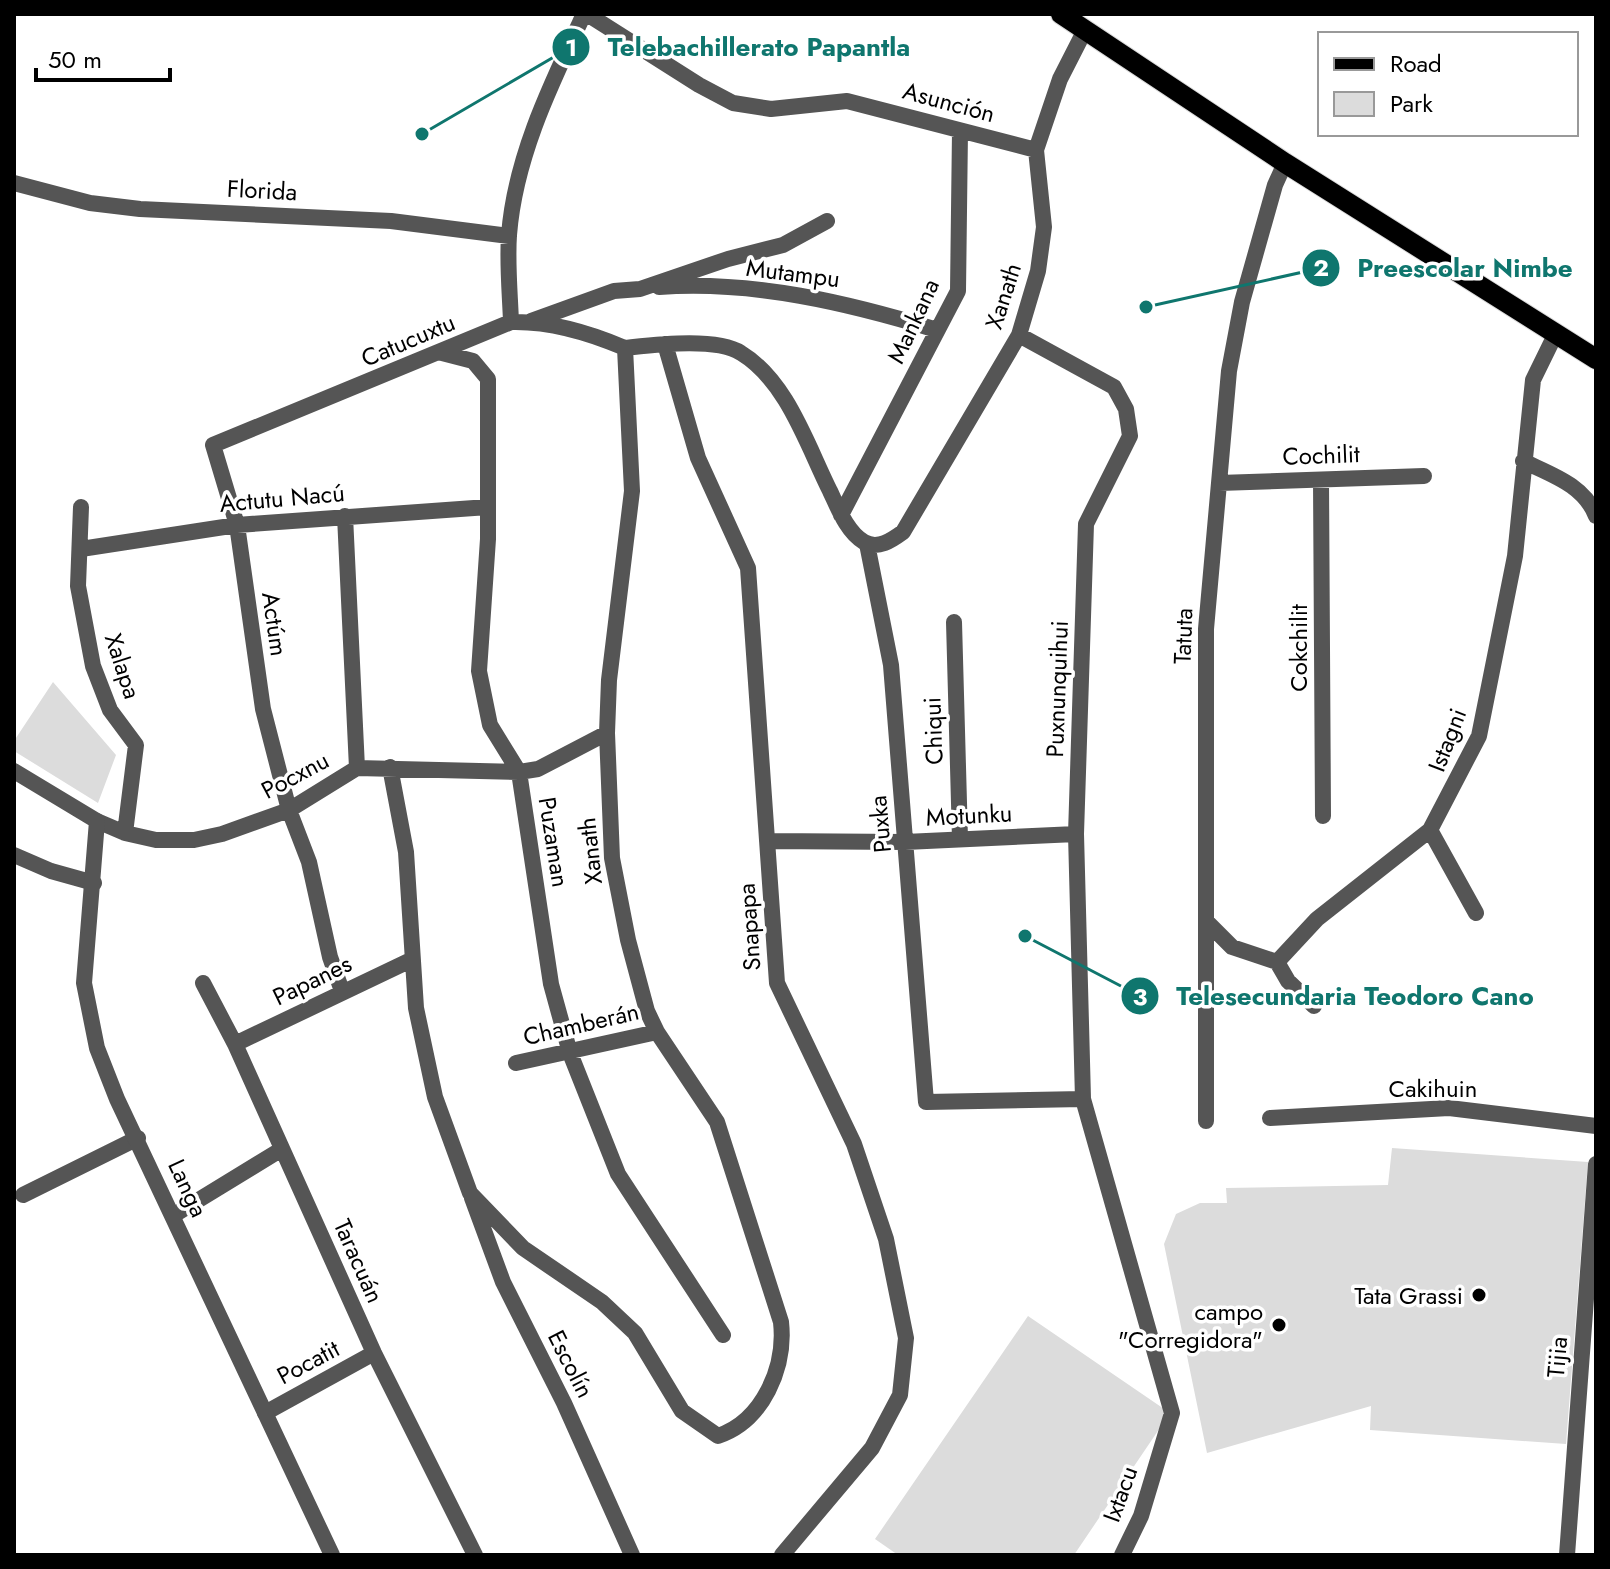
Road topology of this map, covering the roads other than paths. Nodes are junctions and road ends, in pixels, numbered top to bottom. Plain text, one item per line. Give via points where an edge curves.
1 (586, 14) edge
2 (1061, 14) edge
3 (1085, 30) junction
4 (960, 131) junction
5 (1036, 150) junction
6 (1285, 163) junction
7 (14, 183) edge
8 (827, 221) dead end
9 (509, 236) junction
10 (640, 289) junction
11 (531, 321) junction
12 (511, 322) junction
13 (937, 330) junction
14 (1019, 335) junction
15 (1555, 335) junction
16 (665, 344) junction
17 (625, 348) junction
18 (442, 353) junction
19 (1596, 359) edge
20 (213, 445) joint
21 (1523, 461) junction
22 (1424, 476) dead end
23 (1321, 480) junction
24 (1219, 483) junction
25 (81, 507) dead end
26 (488, 507) junction
27 (841, 515) junction
28 (345, 516) junction
29 (1596, 516) edge
30 (237, 525) junction
31 (867, 544) junction
32 (81, 549) junction
33 (954, 622) dead end
34 (607, 733) junction
35 (390, 767) junction
36 (357, 768) junction
37 (14, 771) edge
38 (519, 772) junction
39 (289, 810) junction
40 (1323, 816) dead end
41 (97, 821) junction
42 (1430, 830) junction
43 (125, 833) junction
44 (1076, 834) junction
45 (960, 839) junction
46 (767, 841) junction
47 (905, 842) junction
48 (14, 855) edge
49 (94, 883) junction
50 (1476, 913) dead end
51 (1206, 921) junction
52 (411, 960) junction
53 (1277, 962) junction
54 (203, 983) dead end
55 (342, 991) junction
56 (1314, 1006) dead end
57 (657, 1032) junction
58 (235, 1044) junction
59 (570, 1053) junction
60 (516, 1063) dead end
61 (1085, 1106) junction
62 (1270, 1118) dead end
63 (1206, 1121) dead end
64 (1596, 1126) edge
65 (138, 1138) junction
66 (282, 1149) junction
67 (1596, 1164) edge
68 (470, 1193) junction
69 (23, 1195) dead end
70 (174, 1215) junction
71 (723, 1335) dead end
72 (374, 1353) junction
73 (265, 1413) junction
74 (332, 1555) edge
75 (475, 1555) edge
76 (632, 1555) edge
77 (782, 1555) edge
78 (1122, 1555) edge
79 (1567, 1555) edge

1 - 4 street, Asunción via 733,103 771,109 847,101
1 - 9 street via 535,124
2 - 3 main road
3 - 5 street, Xanath via 1060,79
3 - 6 main road
4 - 5 street, Asunción
4 - 13 street, Mankana via 958,291
5 - 14 street, Xanath via 1044,227 1038,271
6 - 15 main road
6 - 24 street, Tatuta via 1242,302 1229,371
7 - 9 street, Florida via 90,203 140,209 391,221
8 - 10 street, Mutampu via 783,245
9 - 12 street
10 - 11 street, Mutampu via 614,291
10 - 13 street, Mutampu via 775,294 859,306
11 - 12 street, Catucuxtu
11 - 17 street, Catucuxtu
12 - 18 street, Catucuxtu
13 - 27 street, Mankana
14 - 31 street, Xanath via 903,532 884,544
14 - 44 street, Puxnunquihui via 1114,387 1126,409 1130,436 1086,524
15 - 19 main road
15 - 21 street, Istagni via 1533,380
16 - 17 street
16 - 27 street via 738,351 759,367 787,404
16 - 46 street, Snapapa via 698,458 748,568
17 - 34 street, Xanath via 632,491
18 - 20 street, Catucuxtu
18 - 26 street, Puzaman via 473,361 488,379
20 - 30 street, Actúm
21 - 29 street via 1574,486
21 - 42 street, Istagni via 1515,556 1479,736
22 - 23 street, Cochilit
23 - 24 street, Cochilit
23 - 40 street, Cokchilit
24 - 51 street, Tatuta via 1206,629
25 - 32 street, Xalapa
26 - 28 street, Actutu Nacú
26 - 38 street, Puzaman via 479,671 490,725
27 - 31 street
28 - 30 street, Actutu Nacú
28 - 36 street
30 - 32 street, Actutu Nacú
30 - 39 street, Actúm via 263,709
31 - 47 street, Puxka via 891,665
32 - 43 street, Xalapa via 78,586 93,666 110,710 136,745
33 - 45 street, Chiqui
34 - 38 street, Pocxnu via 538,769
34 - 57 street, Xanath via 612,858 628,940
35 - 36 street, Pocxnu
35 - 38 street, Pocxnu
35 - 52 street, Xanath via 406,852
36 - 39 street, Pocxnu
37 - 41 street, Pocxnu
38 - 59 street, Puzaman via 551,984
39 - 43 street, Pocxnu via 194,840
39 - 55 street via 309,862
41 - 43 street, Pocxnu
41 - 49 street, Langa
42 - 50 street
42 - 53 street, Istagni via 1317,919
44 - 45 street, Motunku
44 - 61 street, Puxnunquihui
45 - 47 street, Motunku
46 - 47 street, Motunku
46 - 77 street, Snapapa via 777,983 854,1144 886,1239 906,1338 900,1395 872,1448
47 - 61 street, Puxka via 926,1102
48 - 49 street
49 - 65 street, Langa via 84,983 87,1009 117,1099
51 - 53 street via 1232,947
51 - 63 street, Tatuta
52 - 55 street, Papanes
52 - 68 street, Xanath via 435,1097
53 - 56 street
54 - 58 street, Taracuán
55 - 58 street, Papanes
57 - 59 street, Chamberán
57 - 68 street, Xanath via 717,1122 781,1322 784,1346 775,1376 750,1418 718,1436 682,1411 635,1333 602,1302 523,1248
58 - 66 street, Taracuán
59 - 60 street, Chamberán
59 - 71 street, Puzaman via 618,1174
61 - 78 street, Ixtacu via 1172,1413 1141,1516
62 - 64 street, Cakihuin via 1449,1108
65 - 69 street
65 - 70 street, Langa
66 - 70 street
66 - 72 street, Taracuán
67 - 79 street, Tijia
68 - 76 street, Escolín via 503,1282
70 - 73 street, Langa
72 - 73 street, Pocatit
72 - 75 street, Taracuán
73 - 74 street, Langa

